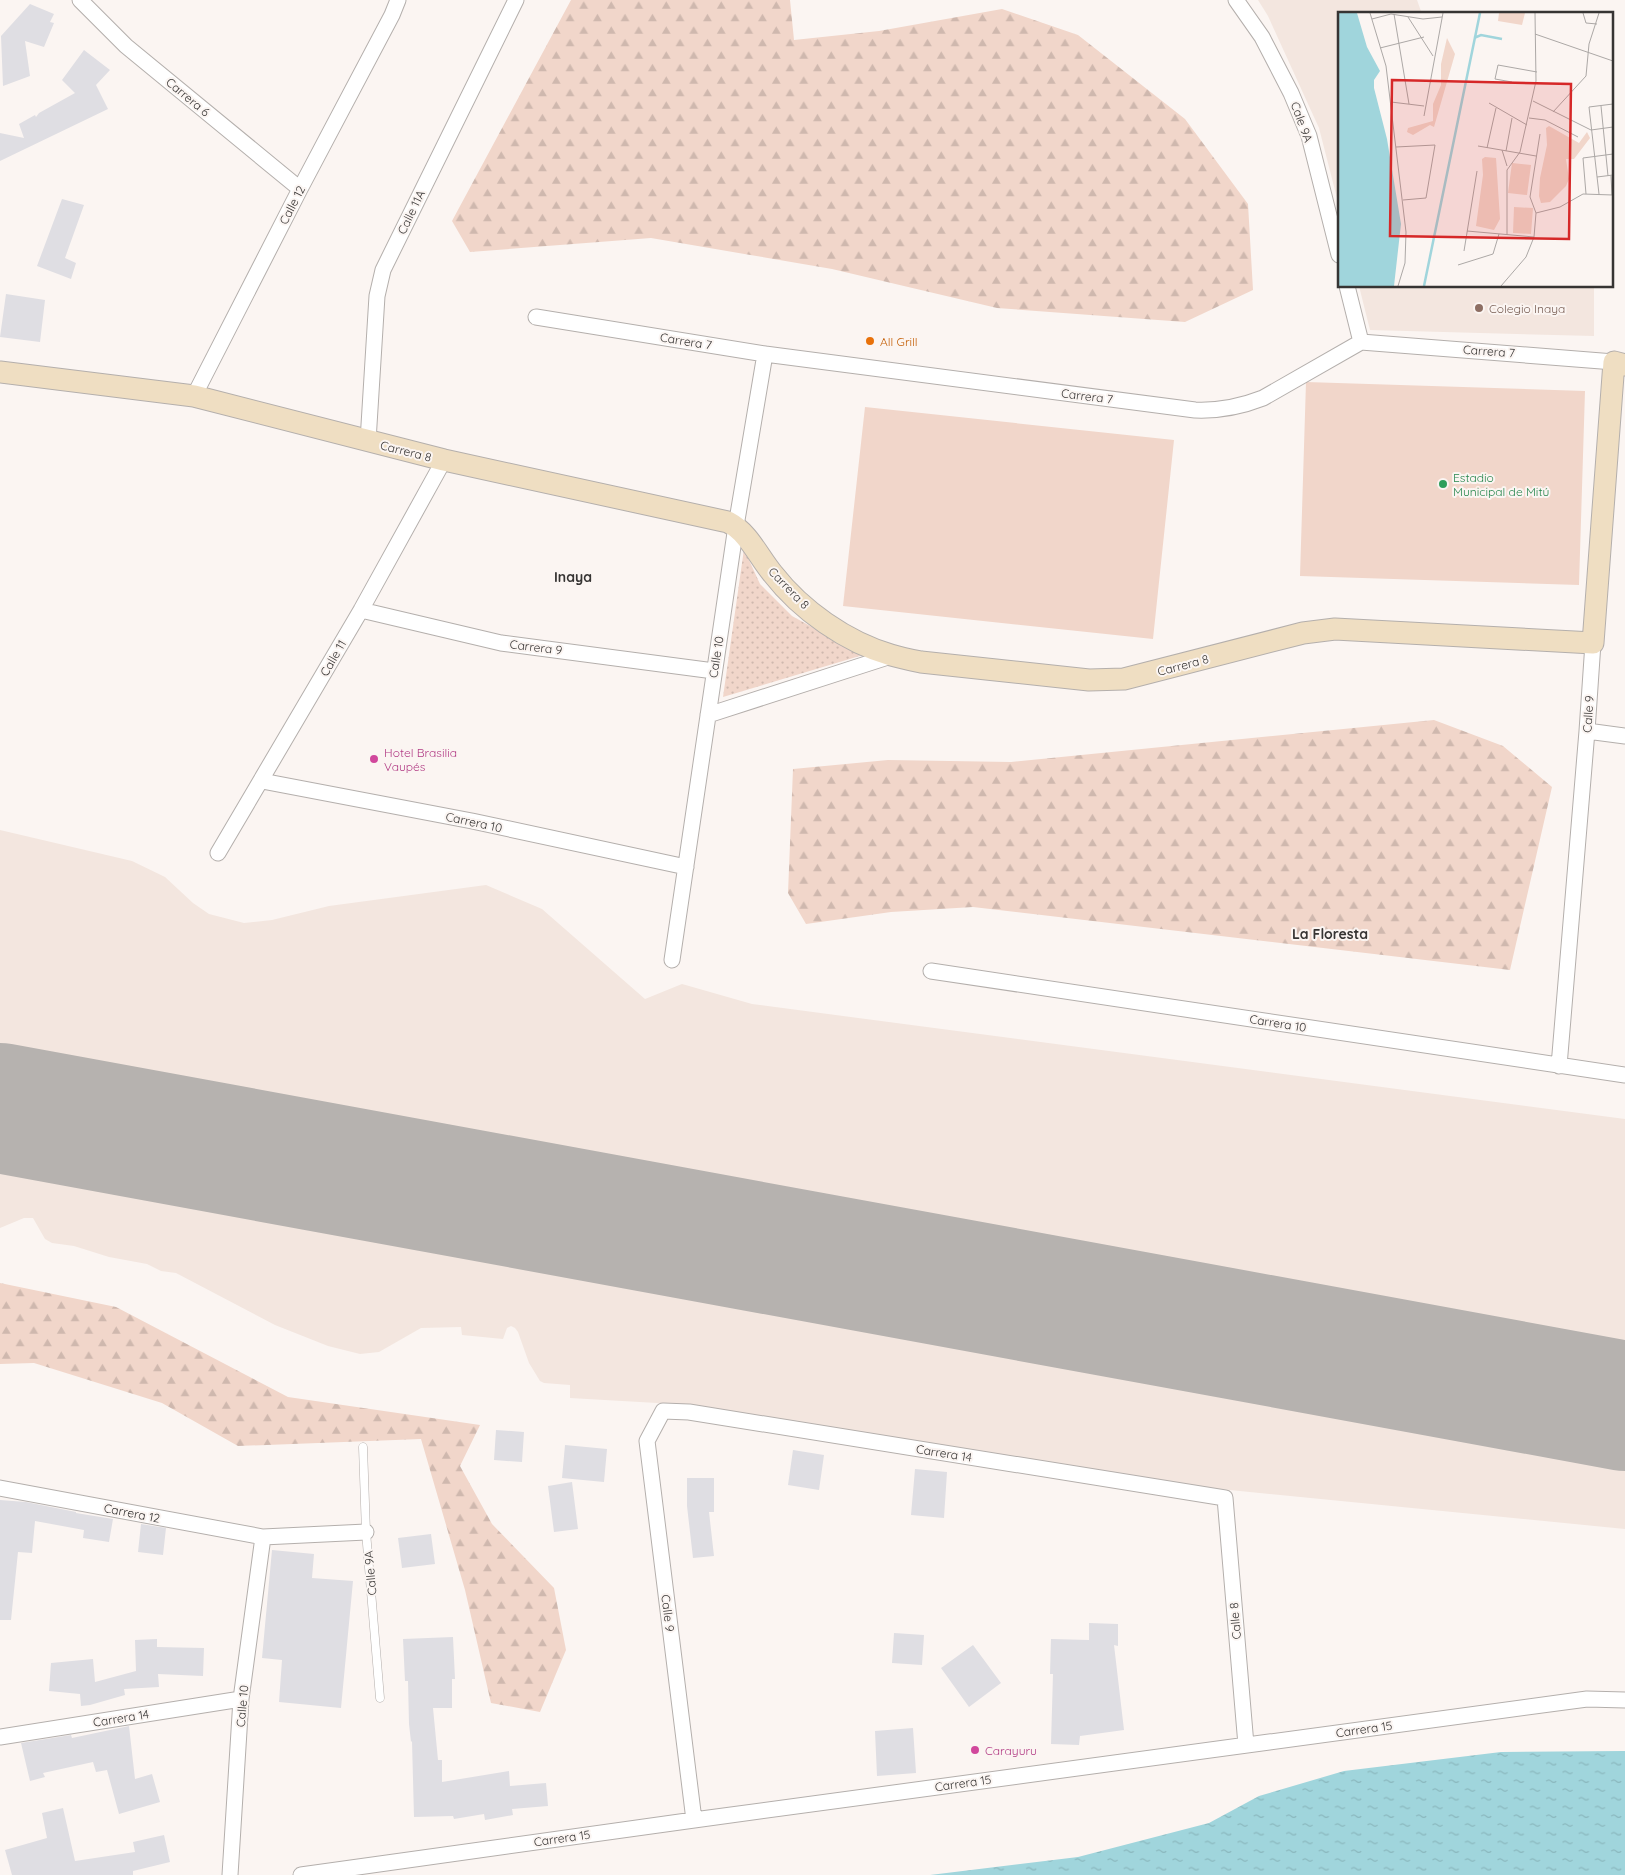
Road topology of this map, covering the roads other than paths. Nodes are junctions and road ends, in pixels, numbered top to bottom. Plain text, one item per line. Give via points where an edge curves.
1 (80, 0) edge
2 (398, 0) edge
3 (516, 0) edge
4 (1236, 0) edge
5 (300, 190) junction
6 (1338, 251) edge
7 (1348, 288) edge
8 (536, 317) dead end
9 (1361, 342) junction
10 (765, 354) junction
11 (1620, 363) edge
12 (0, 372) edge
13 (194, 396) junction
14 (368, 441) junction
15 (444, 460) junction
16 (736, 526) junction
17 (361, 610) junction
18 (1593, 643) junction
19 (891, 656) junction
20 (714, 671) junction
21 (708, 715) junction
22 (1588, 730) junction
23 (1625, 736) edge
24 (262, 781) junction
25 (218, 853) dead end
26 (686, 867) junction
27 (672, 960) dead end
28 (930, 971) dead end
29 (1559, 1066) junction
30 (1625, 1075) edge
31 (663, 1411) joint
32 (363, 1447) dead end
33 (0, 1488) edge
34 (1225, 1498) joint
35 (366, 1532) junction
36 (263, 1537) junction
37 (380, 1698) dead end
38 (241, 1699) junction
39 (1625, 1700) edge
40 (0, 1737) edge
41 (1246, 1745) junction
42 (694, 1820) junction
43 (230, 1875) edge
44 (301, 1875) edge

1 - 5 street, Carrera 6 via 126,46
2 - 5 street, Calle 12
3 - 14 street, Calle 11A via 383,270 377,296
4 - 6 street, Cale 9A via 1262,37 1309,136
5 - 13 street, Calle 12
7 - 9 street
8 - 10 street, Carrera 7
9 - 10 street, Carrera 7 via 1262,398 1236,407 1209,410 1171,408
9 - 11 street, Carrera 7
10 - 16 street, Calle 10
11 - 18 street, Calle 9
12 - 13 street, Carrera 8
13 - 14 street, Carrera 8
14 - 15 street, Carrera 8
15 - 16 street, Carrera 8 via 715,518
15 - 17 street, Calle 11
16 - 19 street, Carrera 8 via 773,574 805,607 857,641
16 - 20 street, Calle 10
17 - 20 street, Carrera 9 via 501,643
17 - 24 street, Calle 11
18 - 19 street, Carrera 8 via 1335,628 1303,633 1140,676 1106,681
18 - 22 street, Calle 9
19 - 21 street
20 - 21 street, Calle 10
21 - 26 street, Calle 10
22 - 23 street
22 - 29 street, Calle 9
24 - 25 street, Calle 11
24 - 26 street, Carrera 10 via 472,820
26 - 27 street, Calle 10
28 - 29 street, Carrera 10
29 - 30 street, Carrera 10
31 - 34 street, Carrera 14 via 708,1415
31 - 42 street, Calle 9 via 647,1441
32 - 35 lane, Calle 9A
33 - 36 street, Carrera 12
34 - 41 street, Calle 8
35 - 36 street, Carrera 12
35 - 37 lane, Calle 9A
36 - 38 street, Calle 10
38 - 40 street, Carrera 14
38 - 43 street, Calle 10
39 - 41 street, Carrera 15 via 1587,1699
41 - 42 street, Carrera 15
42 - 44 street, Carrera 15

